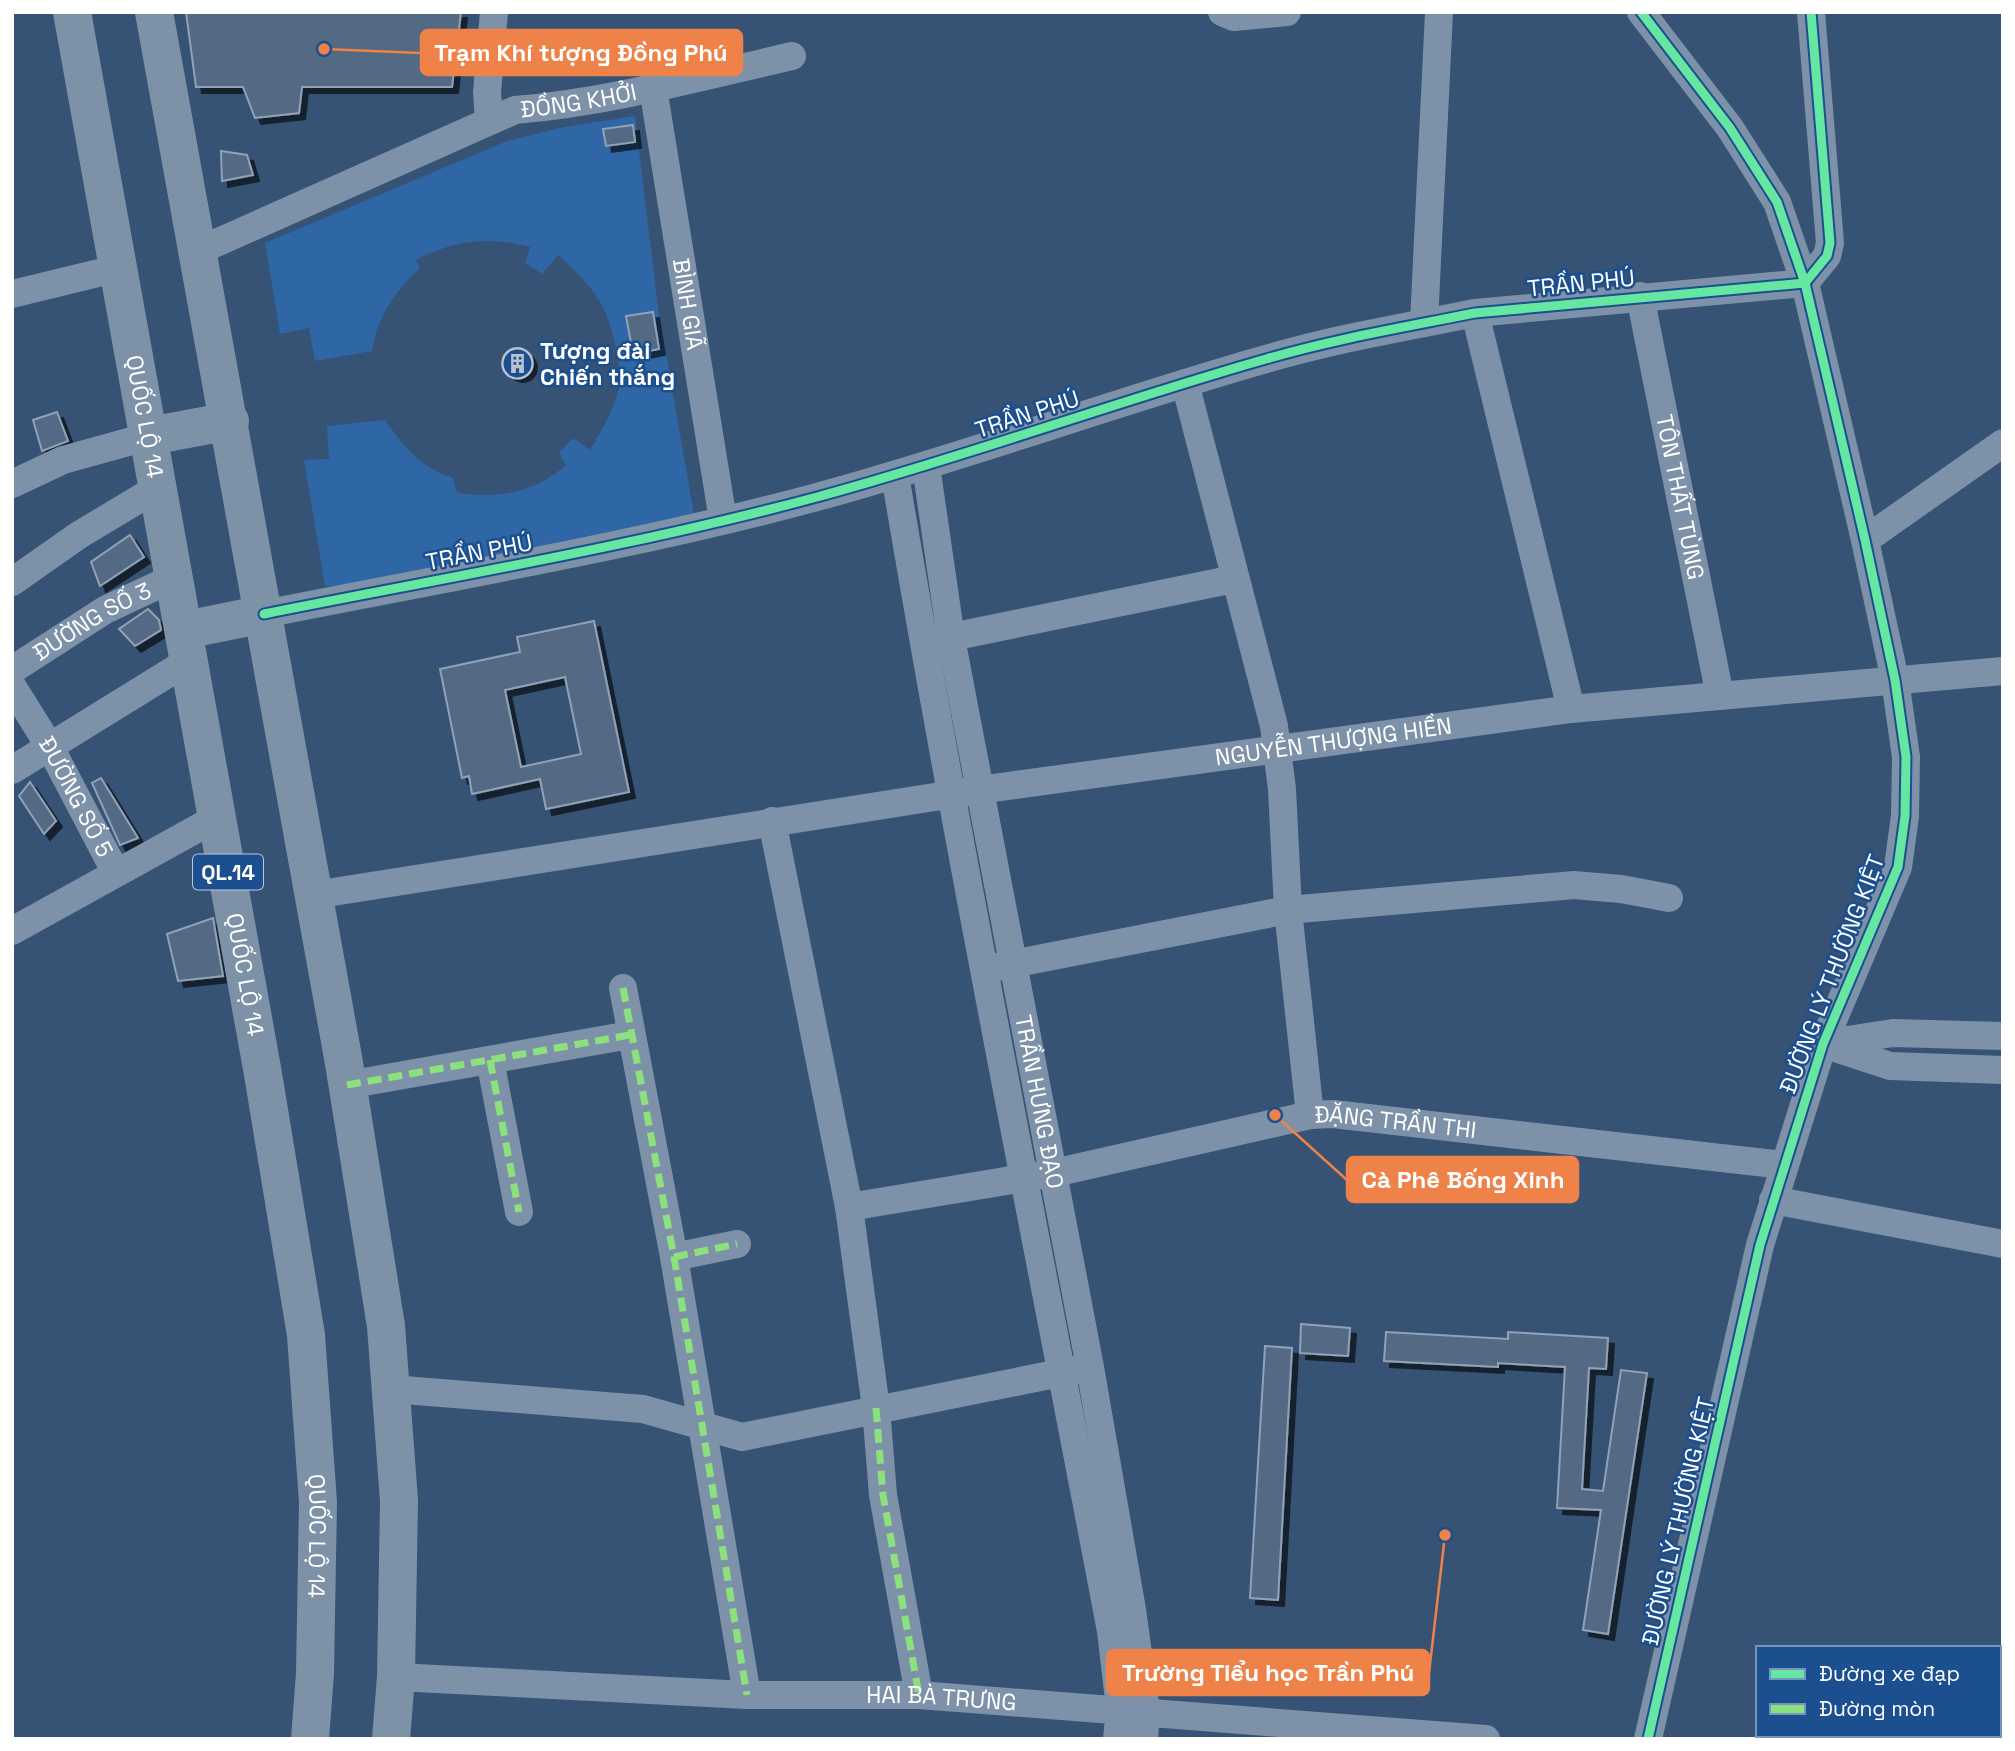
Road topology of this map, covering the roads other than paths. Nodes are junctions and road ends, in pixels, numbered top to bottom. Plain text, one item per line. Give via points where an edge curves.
1 (72, 12) edge
2 (154, 12) edge
3 (494, 12) edge
4 (1223, 12) edge
5 (1287, 12) edge
6 (1439, 12) edge
7 (1641, 12) edge
8 (1811, 12) edge
9 (792, 55) dead end
10 (653, 88) junction
11 (489, 121) junction
12 (198, 251) junction
13 (119, 268) junction
14 (1805, 283) junction
15 (12, 294) edge
16 (1640, 296) junction
17 (1475, 313) junction
18 (1424, 323) junction
19 (1185, 383) junction
20 (230, 421) junction
21 (150, 436) junction
22 (2003, 443) edge
23 (926, 466) junction
24 (895, 475) junction
25 (12, 484) edge
26 (159, 486) junction
27 (723, 520) junction
28 (1865, 540) junction
29 (175, 577) junction
30 (1234, 579) junction
31 (12, 582) edge
32 (264, 614) junction
33 (951, 638) junction
34 (924, 643) junction
35 (187, 645) junction
36 (12, 670) edge
37 (2003, 671) edge
38 (1895, 680) junction
39 (12, 686) edge
40 (1720, 696) junction
41 (1572, 709) junction
42 (50, 747) junction
43 (1277, 748) junction
44 (12, 770) edge
45 (979, 790) junction
46 (949, 795) junction
47 (218, 817) junction
48 (772, 821) junction
49 (115, 871) junction
50 (314, 895) junction
51 (1669, 898) dead end
52 (1288, 910) junction
53 (12, 931) edge
54 (1014, 963) junction
55 (986, 970) junction
56 (623, 988) dead end
57 (630, 1035) junction
58 (2003, 1036) edge
59 (1824, 1044) junction
60 (490, 1060) junction
61 (2003, 1070) edge
62 (347, 1085) junction
63 (1310, 1115) junction
64 (1783, 1165) junction
65 (1054, 1173) junction
66 (1023, 1179) junction
67 (1773, 1200) junction
68 (849, 1207) junction
69 (519, 1212) dead end
70 (737, 1244) dead end
71 (2003, 1244) edge
72 (674, 1257) junction
73 (1090, 1367) junction
74 (1062, 1373) junction
75 (391, 1389) junction
76 (876, 1408) junction
77 (703, 1424) junction
78 (396, 1677) junction
79 (747, 1695) junction
80 (919, 1695) junction
81 (1133, 1709) junction
82 (310, 1739) edge
83 (391, 1739) edge
84 (1117, 1739) edge
85 (1144, 1739) edge
86 (1486, 1739) edge
87 (1648, 1739) edge

1 - 13 highway, QUỐC LỘ 14 / QL.14
2 - 12 highway
3 - 11 street via 486,92
4 - 5 street via 1234,17
6 - 18 street
7 - 14 street, ĐƯỜNG LÝ THƯỜNG KIỆT via 1757,167 1777,202
8 - 14 street via 1830,243 1827,256
9 - 10 street, ĐỒNG KHỞI
10 - 11 street, ĐỒNG KHỞI via 515,110
10 - 27 street, BÌNH GIÃ
11 - 12 street, ĐỒNG KHỞI
12 - 20 highway
13 - 15 street
13 - 21 highway, QUỐC LỘ 14 / QL.14
14 - 16 street, TRẦN PHÚ
14 - 28 street, ĐƯỜNG LÝ THƯỜNG KIỆT
16 - 17 street, TRẦN PHÚ
16 - 40 street, TÔN THẤT TÙNG
17 - 18 street, TRẦN PHÚ
17 - 41 street
18 - 19 street, TRẦN PHÚ via 1278,355
19 - 23 street, TRẦN PHÚ
19 - 30 street
20 - 21 highway
20 - 32 highway
21 - 25 street via 63,460
21 - 26 highway, QUỐC LỘ 14 / QL.14
22 - 28 street
23 - 24 street, TRẦN PHÚ
23 - 33 street, TRẦN HƯNG ĐẠO
24 - 27 street, TRẦN PHÚ
24 - 34 street
26 - 29 highway, QUỐC LỘ 14 / QL.14
26 - 31 street
27 - 32 street, TRẦN PHÚ
28 - 38 street, ĐƯỜNG LÝ THƯỜNG KIỆT
29 - 35 highway, QUỐC LỘ 14 / QL.14
29 - 36 street, ĐƯỜNG SỐ 3 via 105,610
30 - 33 street
30 - 43 street via 1271,710
32 - 35 highway
32 - 50 highway
33 - 34 street
33 - 45 street, TRẦN HƯNG ĐẠO
34 - 46 street
35 - 42 street
35 - 47 highway, QUỐC LỘ 14 / QL.14
37 - 38 street, NGUYỄN THƯỢNG HIỀN
38 - 40 street, NGUYỄN THƯỢNG HIỀN
38 - 59 street, ĐƯỜNG LÝ THƯỜNG KIỆT via 1906,757 1898,867
39 - 42 street, ĐƯỜNG SỐ 5
40 - 41 street, NGUYỄN THƯỢNG HIỀN
41 - 43 street, NGUYỄN THƯỢNG HIỀN
42 - 44 street
42 - 49 street, ĐƯỜNG SỐ 5
43 - 45 street, NGUYỄN THƯỢNG HIỀN
43 - 52 street
45 - 46 street, NGUYỄN THƯỢNG HIỀN
45 - 54 street, TRẦN HƯNG ĐẠO
46 - 48 street, NGUYỄN THƯỢNG HIỀN
46 - 55 street
47 - 49 street
47 - 82 highway, QUỐC LỘ 14 / QL.14 via 306,1335 318,1502
48 - 50 street, NGUYỄN THƯỢNG HIỀN
48 - 68 street
49 - 53 street
50 - 62 highway
51 - 52 street via 1574,885
52 - 54 street
52 - 63 street
54 - 55 street
54 - 65 street, TRẦN HƯNG ĐẠO
55 - 66 street
56 - 57 street
57 - 60 street
57 - 72 street
58 - 59 street via 1893,1032
59 - 61 street via 1889,1066
59 - 64 street, ĐƯỜNG LÝ THƯỜNG KIỆT
60 - 62 street
60 - 69 street
62 - 75 highway via 386,1326
63 - 64 street, ĐẶNG TRẦN THI via 1361,1116
63 - 65 street, ĐẶNG TRẦN THI
64 - 67 street, ĐƯỜNG LÝ THƯỜNG KIỆT
65 - 66 street, ĐẶNG TRẦN THI
65 - 73 street, TRẦN HƯNG ĐẠO
66 - 68 street, ĐẶNG TRẦN THI
66 - 74 street
67 - 71 street
67 - 87 street, ĐƯỜNG LÝ THƯỜNG KIỆT
68 - 76 street
70 - 72 street
72 - 77 street
73 - 74 street
73 - 81 street, TRẦN HƯNG ĐẠO via 1132,1610
74 - 76 street
74 - 81 street via 1111,1631
75 - 77 street via 643,1409
75 - 78 highway via 399,1501
76 - 77 street via 742,1437
76 - 80 street via 883,1495
77 - 79 street
78 - 79 street, HAI BÀ TRƯNG
78 - 83 highway
79 - 80 street, HAI BÀ TRƯNG
80 - 81 street, HAI BÀ TRƯNG
81 - 84 street
81 - 85 street, TRẦN HƯNG ĐẠO
81 - 86 street, HAI BÀ TRƯNG

